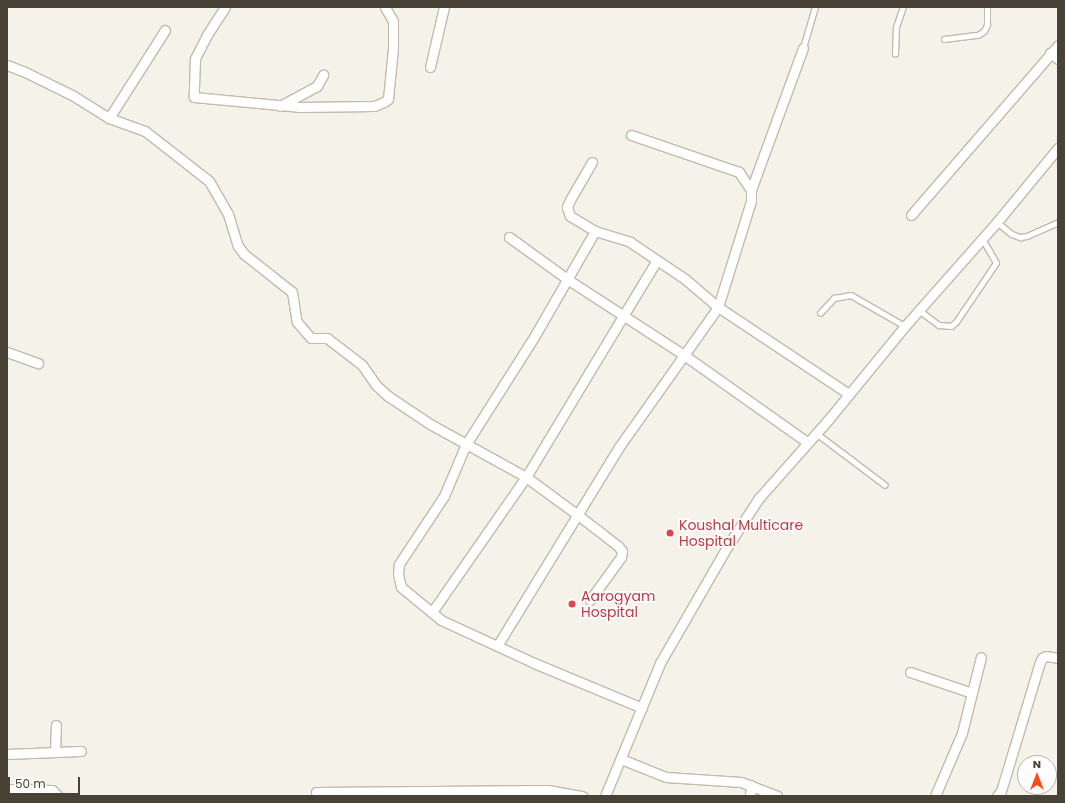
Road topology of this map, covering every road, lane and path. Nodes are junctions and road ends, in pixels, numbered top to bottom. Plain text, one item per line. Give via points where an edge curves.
1 (225, 7) edge
2 (385, 7) edge
3 (444, 7) edge
4 (815, 7) edge
5 (903, 7) edge
6 (987, 7) edge
7 (165, 30) dead end
8 (944, 39) dead end
9 (1058, 45) edge
10 (803, 48) joint
11 (1050, 53) junction
12 (895, 54) dead end
13 (1058, 59) edge
14 (7, 65) edge
15 (430, 66) dead end
16 (323, 75) dead end
17 (280, 106) junction
18 (109, 118) junction
19 (631, 135) dead end
20 (1058, 148) edge
21 (592, 162) dead end
22 (751, 190) junction
23 (911, 215) dead end
24 (997, 222) junction
25 (1058, 222) edge
26 (595, 231) junction
27 (509, 237) dead end
28 (982, 239) junction
29 (657, 260) junction
30 (567, 279) junction
31 (718, 306) junction
32 (919, 310) junction
33 (820, 313) dead end
34 (624, 316) junction
35 (905, 326) junction
36 (7, 352) edge
37 (684, 356) junction
38 (38, 363) dead end
39 (849, 394) junction
40 (816, 433) junction
41 (807, 442) junction
42 (466, 444) junction
43 (526, 478) junction
44 (885, 485) dead end
45 (578, 514) junction
46 (590, 600) dead end
47 (432, 612) junction
48 (497, 646) junction
49 (981, 657) dead end
50 (1058, 658) edge
51 (910, 672) dead end
52 (972, 693) junction
53 (642, 708) junction
54 (56, 725) dead end
55 (81, 751) dead end
56 (55, 752) junction
57 (7, 754) edge
58 (621, 759) junction
59 (751, 785) junction
60 (7, 789) edge
61 (316, 792) dead end
62 (58, 796) edge
63 (582, 796) edge
64 (605, 796) edge
65 (750, 796) edge
66 (777, 796) edge
67 (935, 796) edge
68 (997, 796) edge

1 - 17 street via 195,59 194,97
2 - 17 street via 393,21 388,99 374,106
3 - 15 street
4 - 10 lane
5 - 12 lane via 896,27
6 - 8 lane via 987,25 984,31 978,35
7 - 18 street
9 - 11 street
10 - 22 street
11 - 13 street
11 - 23 street
14 - 18 street via 72,95
16 - 17 street via 317,86
18 - 42 street via 145,131 209,181 228,214 238,246 244,254 292,292 297,322 311,338 327,338 362,365 376,385 388,396
19 - 22 street via 739,172
20 - 24 street
21 - 26 street via 567,207 570,216
22 - 31 street via 751,201
24 - 25 lane via 1012,234 1027,236
24 - 28 street
26 - 29 street via 630,242
26 - 30 street
27 - 30 street
28 - 32 street
28 - 32 lane via 996,264 956,322 951,326 939,325
29 - 31 street
29 - 34 street
30 - 34 street
30 - 42 street via 534,337
31 - 37 street
31 - 39 street
32 - 35 street
33 - 35 lane via 834,298 851,295
34 - 37 street
34 - 43 street
35 - 39 street
36 - 38 street
37 - 41 street
37 - 45 street via 619,447
39 - 40 street
40 - 41 street
40 - 44 lane
41 - 53 street via 759,498 727,547 660,663
42 - 43 street
42 - 47 street via 444,496 399,564 401,587
43 - 45 street
43 - 47 street
45 - 46 street via 622,552
45 - 48 street
47 - 48 street via 441,620
48 - 53 street
49 - 52 street
50 - 68 street via 1046,656 1040,662 1001,791
51 - 52 street
52 - 67 street via 962,733
53 - 58 street
54 - 56 street
55 - 56 street
56 - 57 street
58 - 59 street via 666,777 741,782
58 - 64 street
59 - 65 street
59 - 66 street
60 - 62 street via 52,790
61 - 63 street via 548,790

